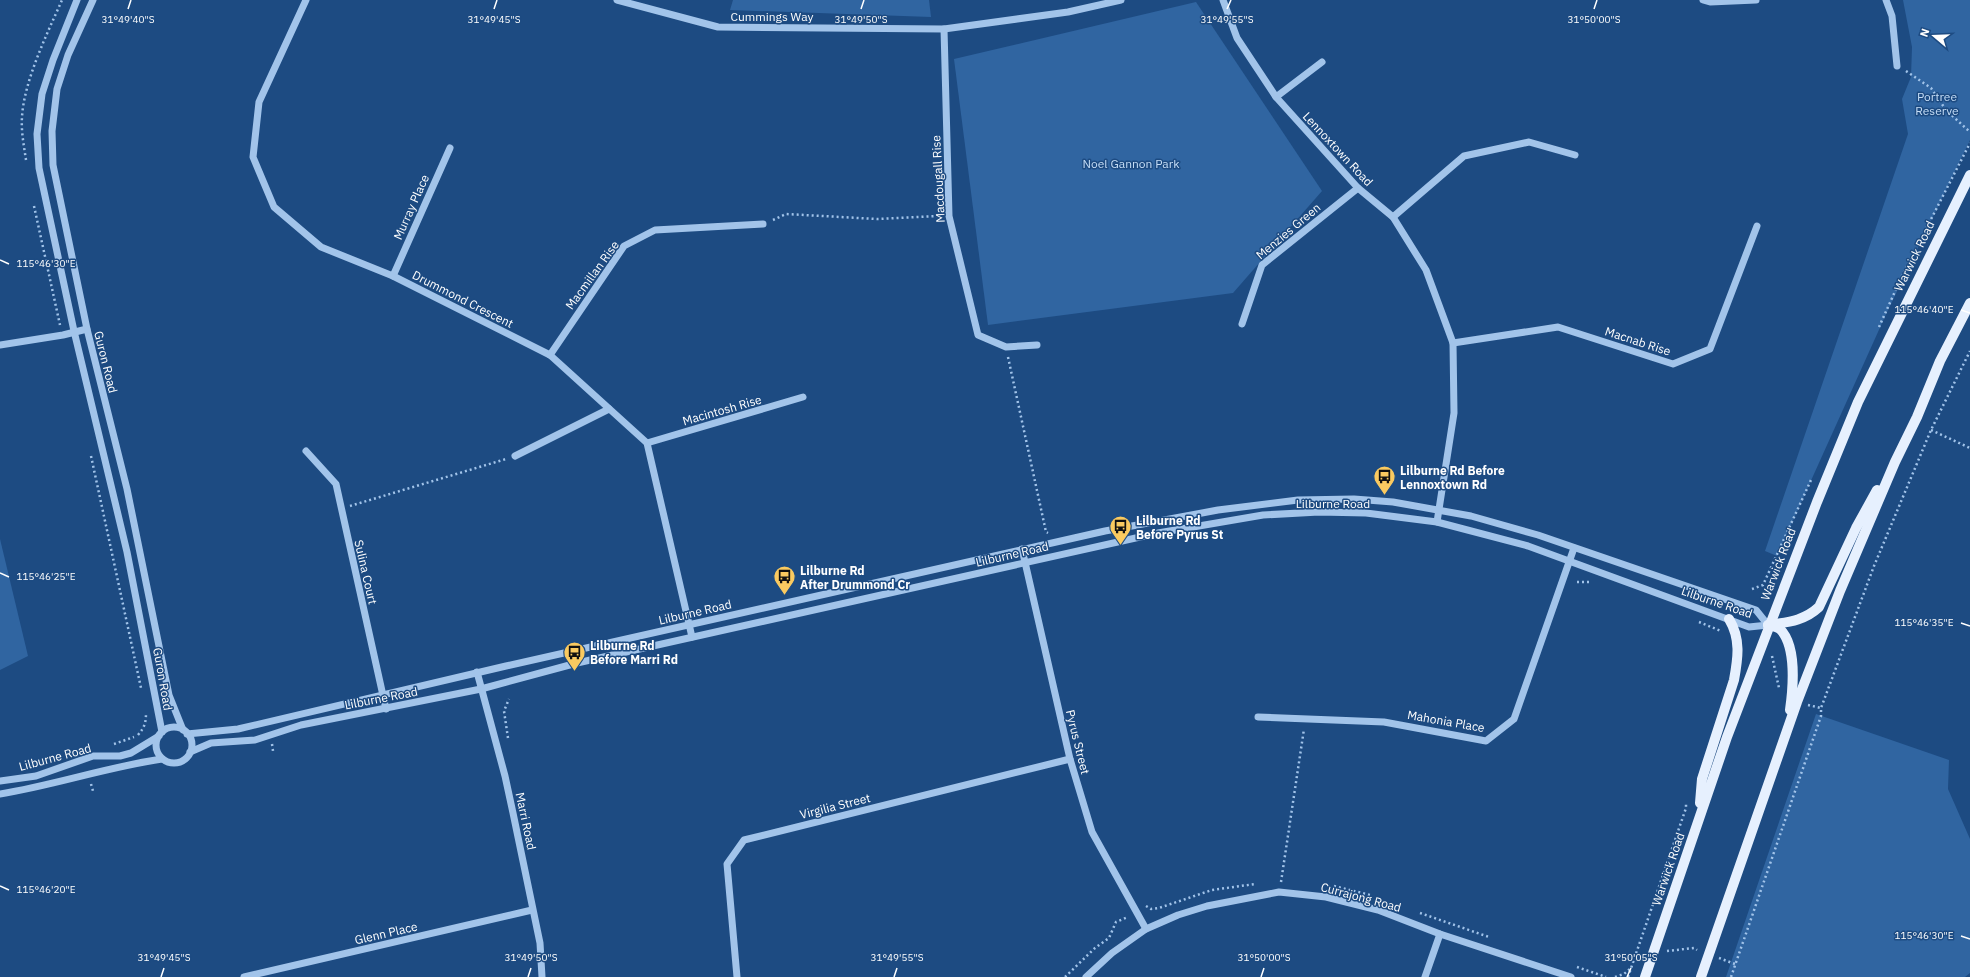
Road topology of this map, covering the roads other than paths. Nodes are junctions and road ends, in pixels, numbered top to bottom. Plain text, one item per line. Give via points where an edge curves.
1 (77, 0) edge
2 (93, 0) edge
3 (306, 0) edge
4 (617, 0) edge
5 (1121, 0) edge
6 (1223, 0) edge
7 (1703, 0) edge
8 (1756, 0) edge
9 (1886, 0) edge
10 (944, 28) junction
11 (1322, 62) dead end
12 (1896, 66) road end
13 (1276, 98) junction
14 (450, 148) dead end
15 (1575, 155) dead end
16 (1970, 175) edge
17 (1358, 188) junction
18 (1393, 217) junction
19 (763, 224) road end
20 (1757, 226) dead end
21 (393, 276) junction
22 (1970, 304) edge
23 (1242, 324) dead end
24 (87, 329) junction
25 (74, 331) junction
26 (1452, 343) junction
27 (0, 344) edge
28 (1037, 345) dead end
29 (550, 355) junction
30 (803, 397) dead end
31 (609, 409) junction
32 (647, 444) junction
33 (306, 451) dead end
34 (515, 456) road end
35 (1895, 462) junction
36 (1439, 509) junction
37 (1437, 522) junction
38 (1574, 548) junction
39 (1022, 549) junction
40 (1025, 562) junction
41 (1570, 562) junction
42 (1729, 619) junction
43 (690, 625) junction
44 (1768, 625) junction
45 (692, 637) junction
46 (477, 672) junction
47 (481, 689) junction
48 (383, 695) junction
49 (386, 709) junction
50 (1258, 717) dead end
51 (185, 732) junction
52 (160, 734) junction
53 (1781, 748) junction
54 (190, 752) junction
55 (162, 759) junction
56 (1070, 759) junction
57 (0, 781) edge
58 (0, 794) edge
59 (1700, 813) junction
60 (532, 910) junction
61 (1146, 929) junction
62 (1440, 934) junction
63 (244, 977) edge
64 (542, 977) edge
65 (737, 977) edge
66 (1086, 977) edge
67 (1425, 977) edge
68 (1571, 977) edge
69 (1645, 977) edge
70 (1701, 977) edge

1 - 25 street, Guron Road via 47,76 37,134 39,168
2 - 24 street, Guron Road via 68,55 57,89 51,146 56,183
3 - 21 street, Drummond Crescent via 259,102 253,157 274,207 321,247
4 - 10 street, Cummings Way via 718,27
5 - 10 street, Cummings Way via 1068,12
6 - 13 street, Lennoxtown Road via 1237,38
7 - 8 street
9 - 12 street via 1892,16
10 - 28 street, Macdougall Rise via 949,216 978,335 1006,347
11 - 13 street
13 - 17 street, Lennoxtown Road
14 - 21 street, Murray Place
15 - 18 street via 1529,142 1464,156
16 - 44 main road, Warwick Road via 1858,402
17 - 18 street, Lennoxtown Road
17 - 23 street, Menzies Green via 1262,265
18 - 26 street, Lennoxtown Road via 1426,270
19 - 29 street, Macmillan Rise via 655,230 624,246
20 - 26 street, Macnab Rise via 1710,349 1673,364 1558,327
21 - 29 street, Drummond Crescent
22 - 35 main road via 1940,361
24 - 25 street
24 - 51 street, Guron Road via 126,489 169,695
25 - 27 street via 63,335
25 - 52 street, Guron Road via 127,552
26 - 36 street, Lennoxtown Road via 1454,413
29 - 31 street, Drummond Crescent
30 - 32 street, Macintosh Rise
31 - 32 street, Drummond Crescent
31 - 34 street
32 - 43 street
33 - 48 street, Sulina Court via 336,484
35 - 44 main road via 1856,528 1819,607 1802,620
35 - 53 main road via 1840,591
36 - 37 street, Lennoxtown Road
36 - 38 street, Lilburne Road via 1485,520
36 - 39 street, Lilburne Road via 1354,499 1298,500 1167,518
37 - 40 street, Lilburne Road via 1359,513 1263,515 1158,532
37 - 41 street, Lilburne Road via 1497,537
38 - 41 street, Mahonia Place
38 - 44 street, Lilburne Road via 1756,610
39 - 40 street, Pyrus Street
39 - 43 street, Lilburne Road
40 - 45 street, Lilburne Road
40 - 56 street, Pyrus Street
41 - 42 street, Lilburne Road
41 - 50 street, Mahonia Place via 1514,719 1486,741 1384,722
42 - 44 street, Lilburne Road via 1749,627
42 - 59 main road via 1738,640 1737,665 1702,779
43 - 45 street
43 - 46 street, Lilburne Road
44 - 53 main road via 1779,628 1785,636 1793,672 1792,699
44 - 59 main road, Warwick Road
45 - 47 street, Lilburne Road via 577,663
46 - 47 street, Marri Road
46 - 48 street, Lilburne Road
47 - 49 street, Lilburne Road
47 - 60 street, Marri Road via 505,776
48 - 49 street, Sulina Court
48 - 51 street, Lilburne Road via 238,729
49 - 54 street, Lilburne Road via 301,725 255,740 211,743
51 - 52 street via 172,728
51 - 54 street via 190,740
52 - 55 street via 156,745
52 - 57 street, Lilburne Road via 139,749 125,754 93,756 36,776
53 - 70 main road
54 - 55 street via 181,762 168,762
55 - 58 street, Lilburne Road
56 - 61 street, Pyrus Street via 1092,832
56 - 65 street, Virgilia Street via 744,840 727,864
59 - 69 main road, Warwick Road
60 - 63 street, Glenn Place
60 - 64 street, Marri Road via 540,943
61 - 62 street, Currajong Road via 1207,906 1279,892 1334,899 1378,910
61 - 66 street, Currajong Road via 1112,953
62 - 67 street
62 - 68 street, Currajong Road

